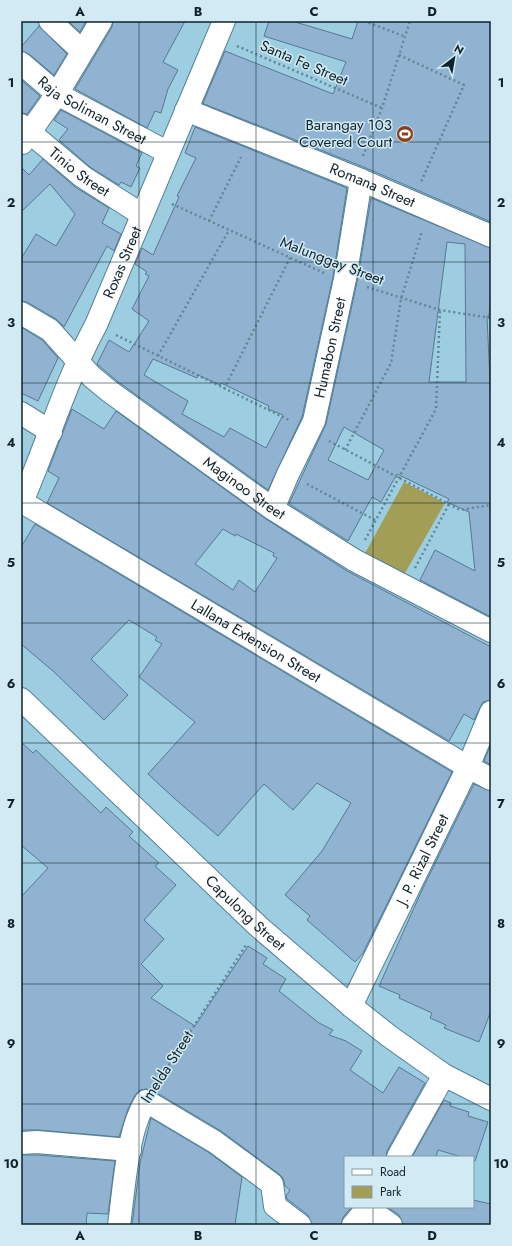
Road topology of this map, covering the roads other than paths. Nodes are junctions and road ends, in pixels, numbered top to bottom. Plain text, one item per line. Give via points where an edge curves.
1 (50, 21) edge
2 (101, 21) edge
3 (221, 29) edge
4 (82, 51) junction
5 (21, 63) edge
6 (57, 94) junction
7 (186, 110) junction
8 (24, 133) edge
9 (167, 152) junction
10 (358, 178) junction
11 (142, 214) junction
12 (491, 236) edge
13 (21, 313) edge
14 (77, 360) junction
15 (21, 413) edge
16 (51, 432) junction
17 (21, 503) edge
18 (273, 509) junction
19 (491, 631) edge
20 (21, 699) edge
21 (491, 712) edge
22 (468, 767) junction
23 (491, 779) edge
24 (351, 1006) junction
25 (444, 1075) junction
26 (491, 1099) edge
27 (21, 1143) edge
28 (130, 1150) junction
29 (399, 1156) edge
30 (367, 1208) edge
31 (119, 1225) edge
32 (300, 1225) edge
33 (353, 1225) edge
34 (391, 1225) edge

1 - 4 street
2 - 4 street
3 - 7 street, Roxas Street
4 - 6 street
5 - 6 street, Raja Soliman Street
6 - 8 street
6 - 9 street, Raja Soliman Street
7 - 9 street, Roxas Street
7 - 10 street, Romana Street
8 - 11 street, Tinio Street via 83,177
9 - 11 street, Roxas Street
10 - 12 street, Romana Street
10 - 18 street, Humabon Street via 345,279 314,421
11 - 14 street, Roxas Street via 96,325
13 - 14 street, Maginoo Street via 50,330
14 - 16 street, Roxas Street
14 - 18 street, Maginoo Street via 109,391
15 - 16 street
16 - 17 street, Roxas Street
17 - 22 street, Lallana Extension Street
18 - 19 street, Maginoo Street via 354,560
20 - 24 street, Capulong Street via 258,926
21 - 22 street, J. P. Rizal Street
22 - 23 street, Lallana Extension Street
22 - 24 street, J. P. Rizal Street
24 - 25 street, Capulong Street
25 - 26 street, Capulong Street
25 - 29 street
27 - 28 street via 37,1142
28 - 31 street, Imelda Street
28 - 32 street, Imelda Street via 139,1112 146,1101 215,1142 272,1184 275,1206
30 - 33 street
30 - 34 street

